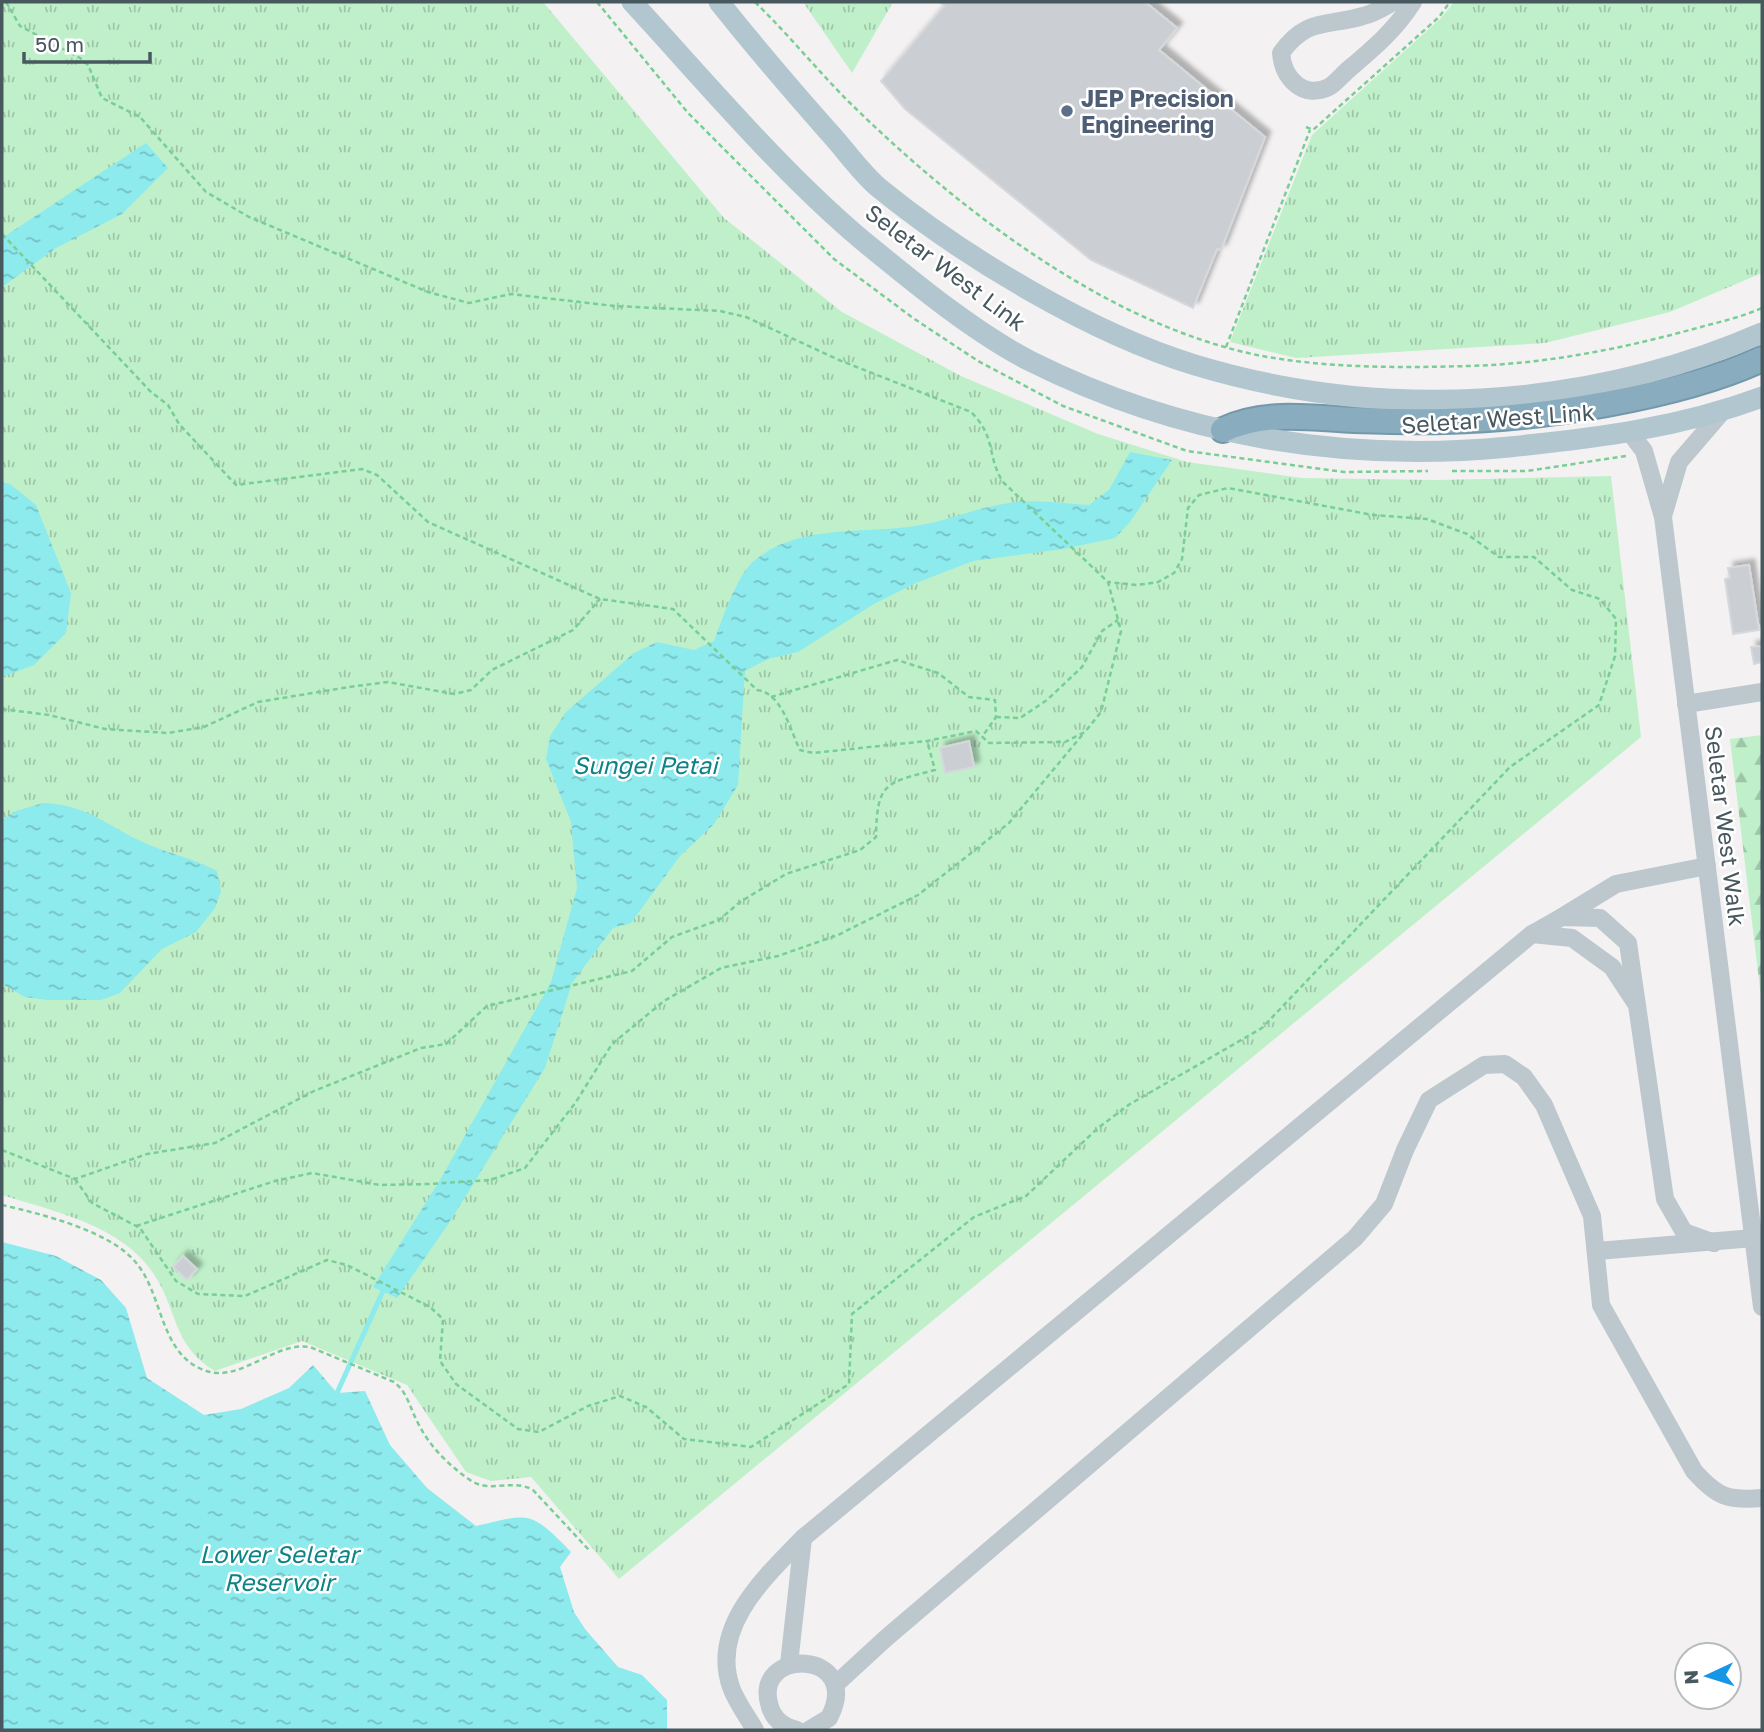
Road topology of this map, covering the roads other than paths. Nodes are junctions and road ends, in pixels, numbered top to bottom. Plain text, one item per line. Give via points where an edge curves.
1 (632, 2) edge
2 (719, 2) edge
3 (1393, 2) edge
4 (1413, 2) edge
5 (1762, 333) edge
6 (1762, 359) edge
7 (1762, 397) edge
8 (1721, 412) junction
9 (1223, 430) junction
10 (1631, 434) junction
11 (1663, 517) junction
12 (1762, 692) edge
13 (1686, 705) junction
14 (1707, 866) junction
15 (1562, 917) junction
16 (1532, 934) junction
17 (1639, 1008) junction
18 (1754, 1238) junction
19 (1714, 1243) junction
20 (1597, 1251) junction
21 (1762, 1307) edge
22 (1762, 1498) edge
23 (803, 1538) junction
24 (789, 1664) junction
25 (835, 1685) junction
26 (772, 1713) junction
27 (817, 1729) edge
28 (755, 1730) edge
29 (781, 1730) edge
30 (797, 1730) edge

1 - 9 main road, Seletar West Link via 755,136 860,238 953,310 1028,360 1100,391
2 - 5 main road, Seletar West Link via 877,186 1044,299 1194,365 1332,394 1406,401 1477,399 1542,394 1627,379 1719,352
3 - 4 street via 1365,16 1313,24 1298,33 1281,53 1294,85 1304,90 1329,87 1396,28
6 - 9 highway via 1735,372 1651,393 1504,419 1377,421 1269,416
7 - 8 main road, Seletar West Link
8 - 10 main road, Seletar West Link
8 - 11 street, Seletar West Walk via 1679,462
9 - 10 main road, Seletar West Link via 1268,441 1385,453 1446,453
10 - 11 street, Seletar West Walk via 1644,451
11 - 13 street, Seletar West Walk
12 - 13 street
13 - 14 street, Seletar West Walk
14 - 15 street via 1616,884
14 - 18 street, Seletar West Walk
15 - 16 street
15 - 17 street via 1600,918 1628,943
16 - 17 street via 1572,938 1612,967
16 - 23 street
17 - 19 street via 1665,1199 1684,1232
18 - 19 street
18 - 21 street, Seletar West Walk
19 - 20 street
20 - 22 street via 1601,1305 1694,1471 1727,1499
20 - 25 street via 1591,1216 1544,1105 1524,1077 1505,1064 1484,1065 1429,1100 1384,1204 1355,1238
23 - 24 street
23 - 28 street via 754,1588 726,1644 730,1687
24 - 25 street via 821,1667
24 - 26 street via 779,1671 768,1691
25 - 27 street via 835,1708
26 - 29 street
26 - 30 street via 779,1722

